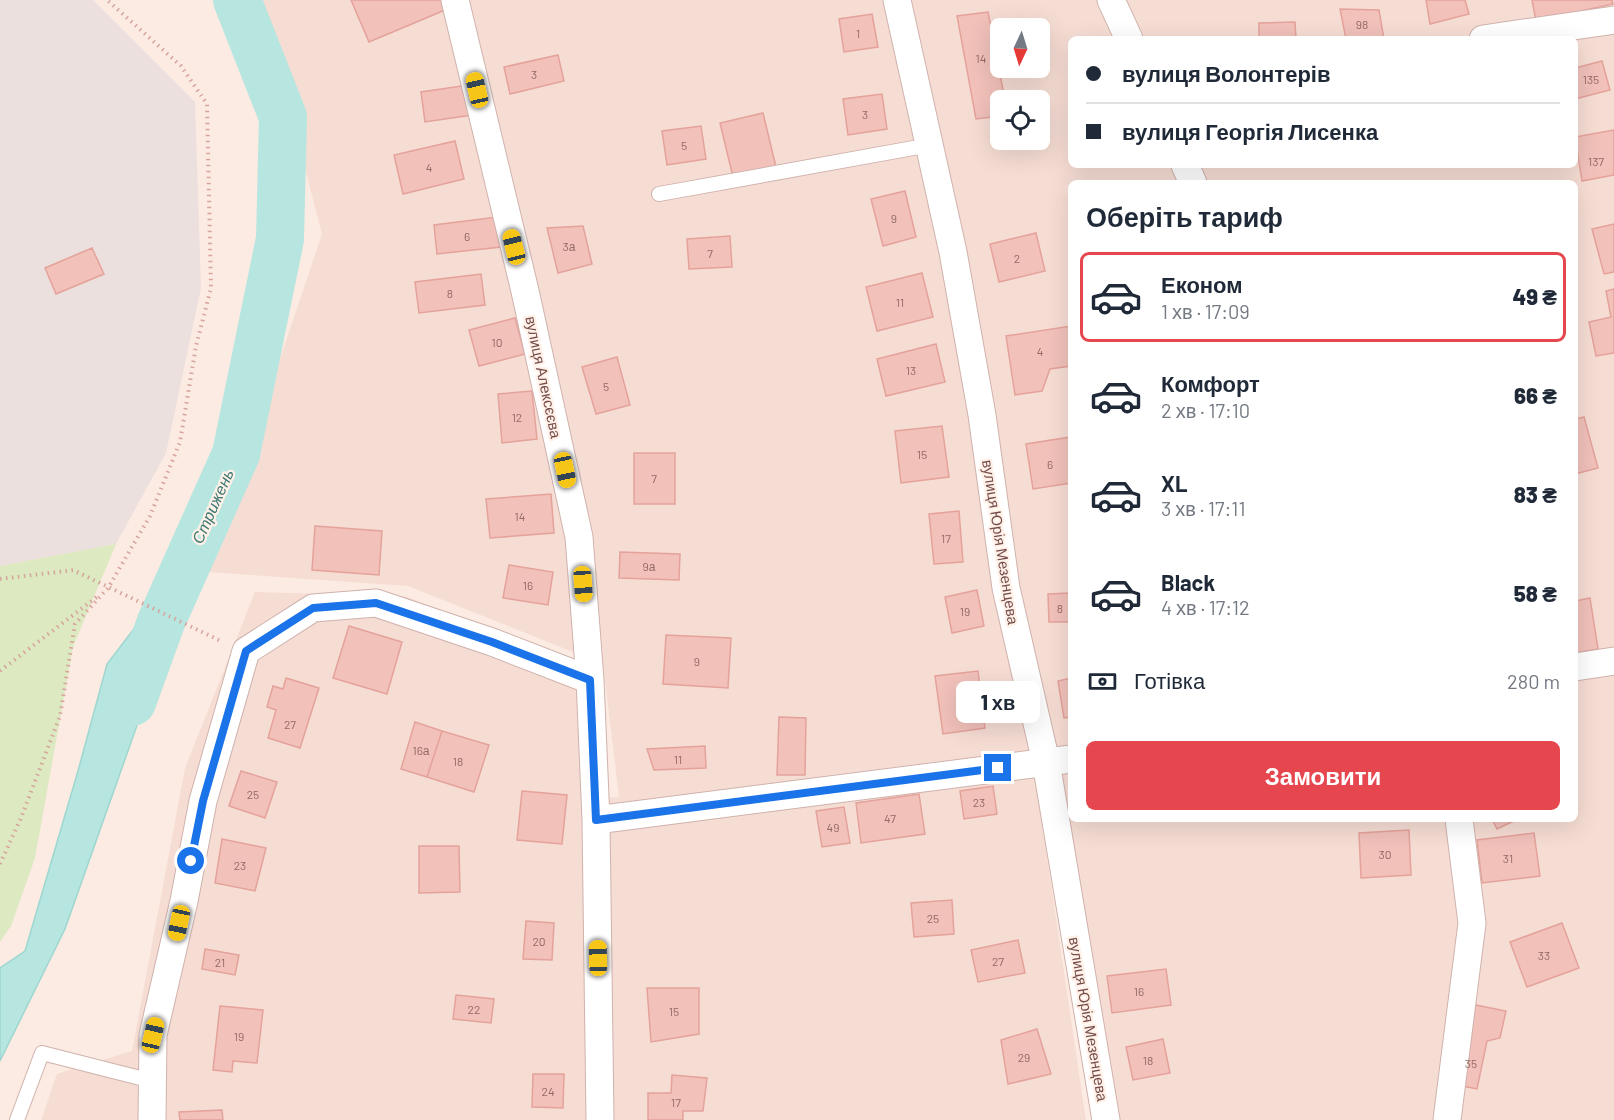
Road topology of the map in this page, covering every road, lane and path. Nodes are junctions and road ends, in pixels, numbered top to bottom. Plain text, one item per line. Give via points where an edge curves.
1 (107, 0) edge
2 (455, 0) edge
3 (897, 0) edge
4 (1111, 0) edge
5 (1614, 20) edge
6 (1128, 36) edge
7 (1504, 36) edge
8 (930, 145) junction
9 (659, 194) dead end
10 (0, 579) edge
11 (108, 588) junction
12 (208, 636) dead end
13 (1614, 661) edge
14 (1578, 667) edge
15 (0, 671) edge
16 (590, 680) junction
17 (1058, 761) edge
18 (596, 820) junction
19 (1459, 822) edge
20 (0, 864) edge
21 (152, 1080) junction
22 (17, 1120) edge
23 (152, 1120) edge
24 (600, 1120) edge
25 (1106, 1120) edge
26 (1447, 1120) edge

1 - 11 path via 181,66 207,104 211,288 196,346 180,442 150,516
2 - 16 street, вулиця Алексєєва via 579,537
3 - 8 street, вулиця Юрія Мезенцева
4 - 6 street
5 - 7 street
8 - 9 lane
8 - 17 street, вулиця Юрія Мезенцева via 982,416 1006,588
10 - 11 path via 73,570
11 - 12 path
11 - 15 path
11 - 20 path via 75,624 60,716
13 - 14 street
16 - 18 street, вулиця Алексєєва
16 - 21 street via 376,603 313,608 246,651 203,801 153,1035
17 - 18 street
17 - 25 street, вулиця Юрія Мезенцева
18 - 24 street, вулиця Алексєєва
19 - 26 street via 1472,923
21 - 22 lane via 42,1053
21 - 23 street

